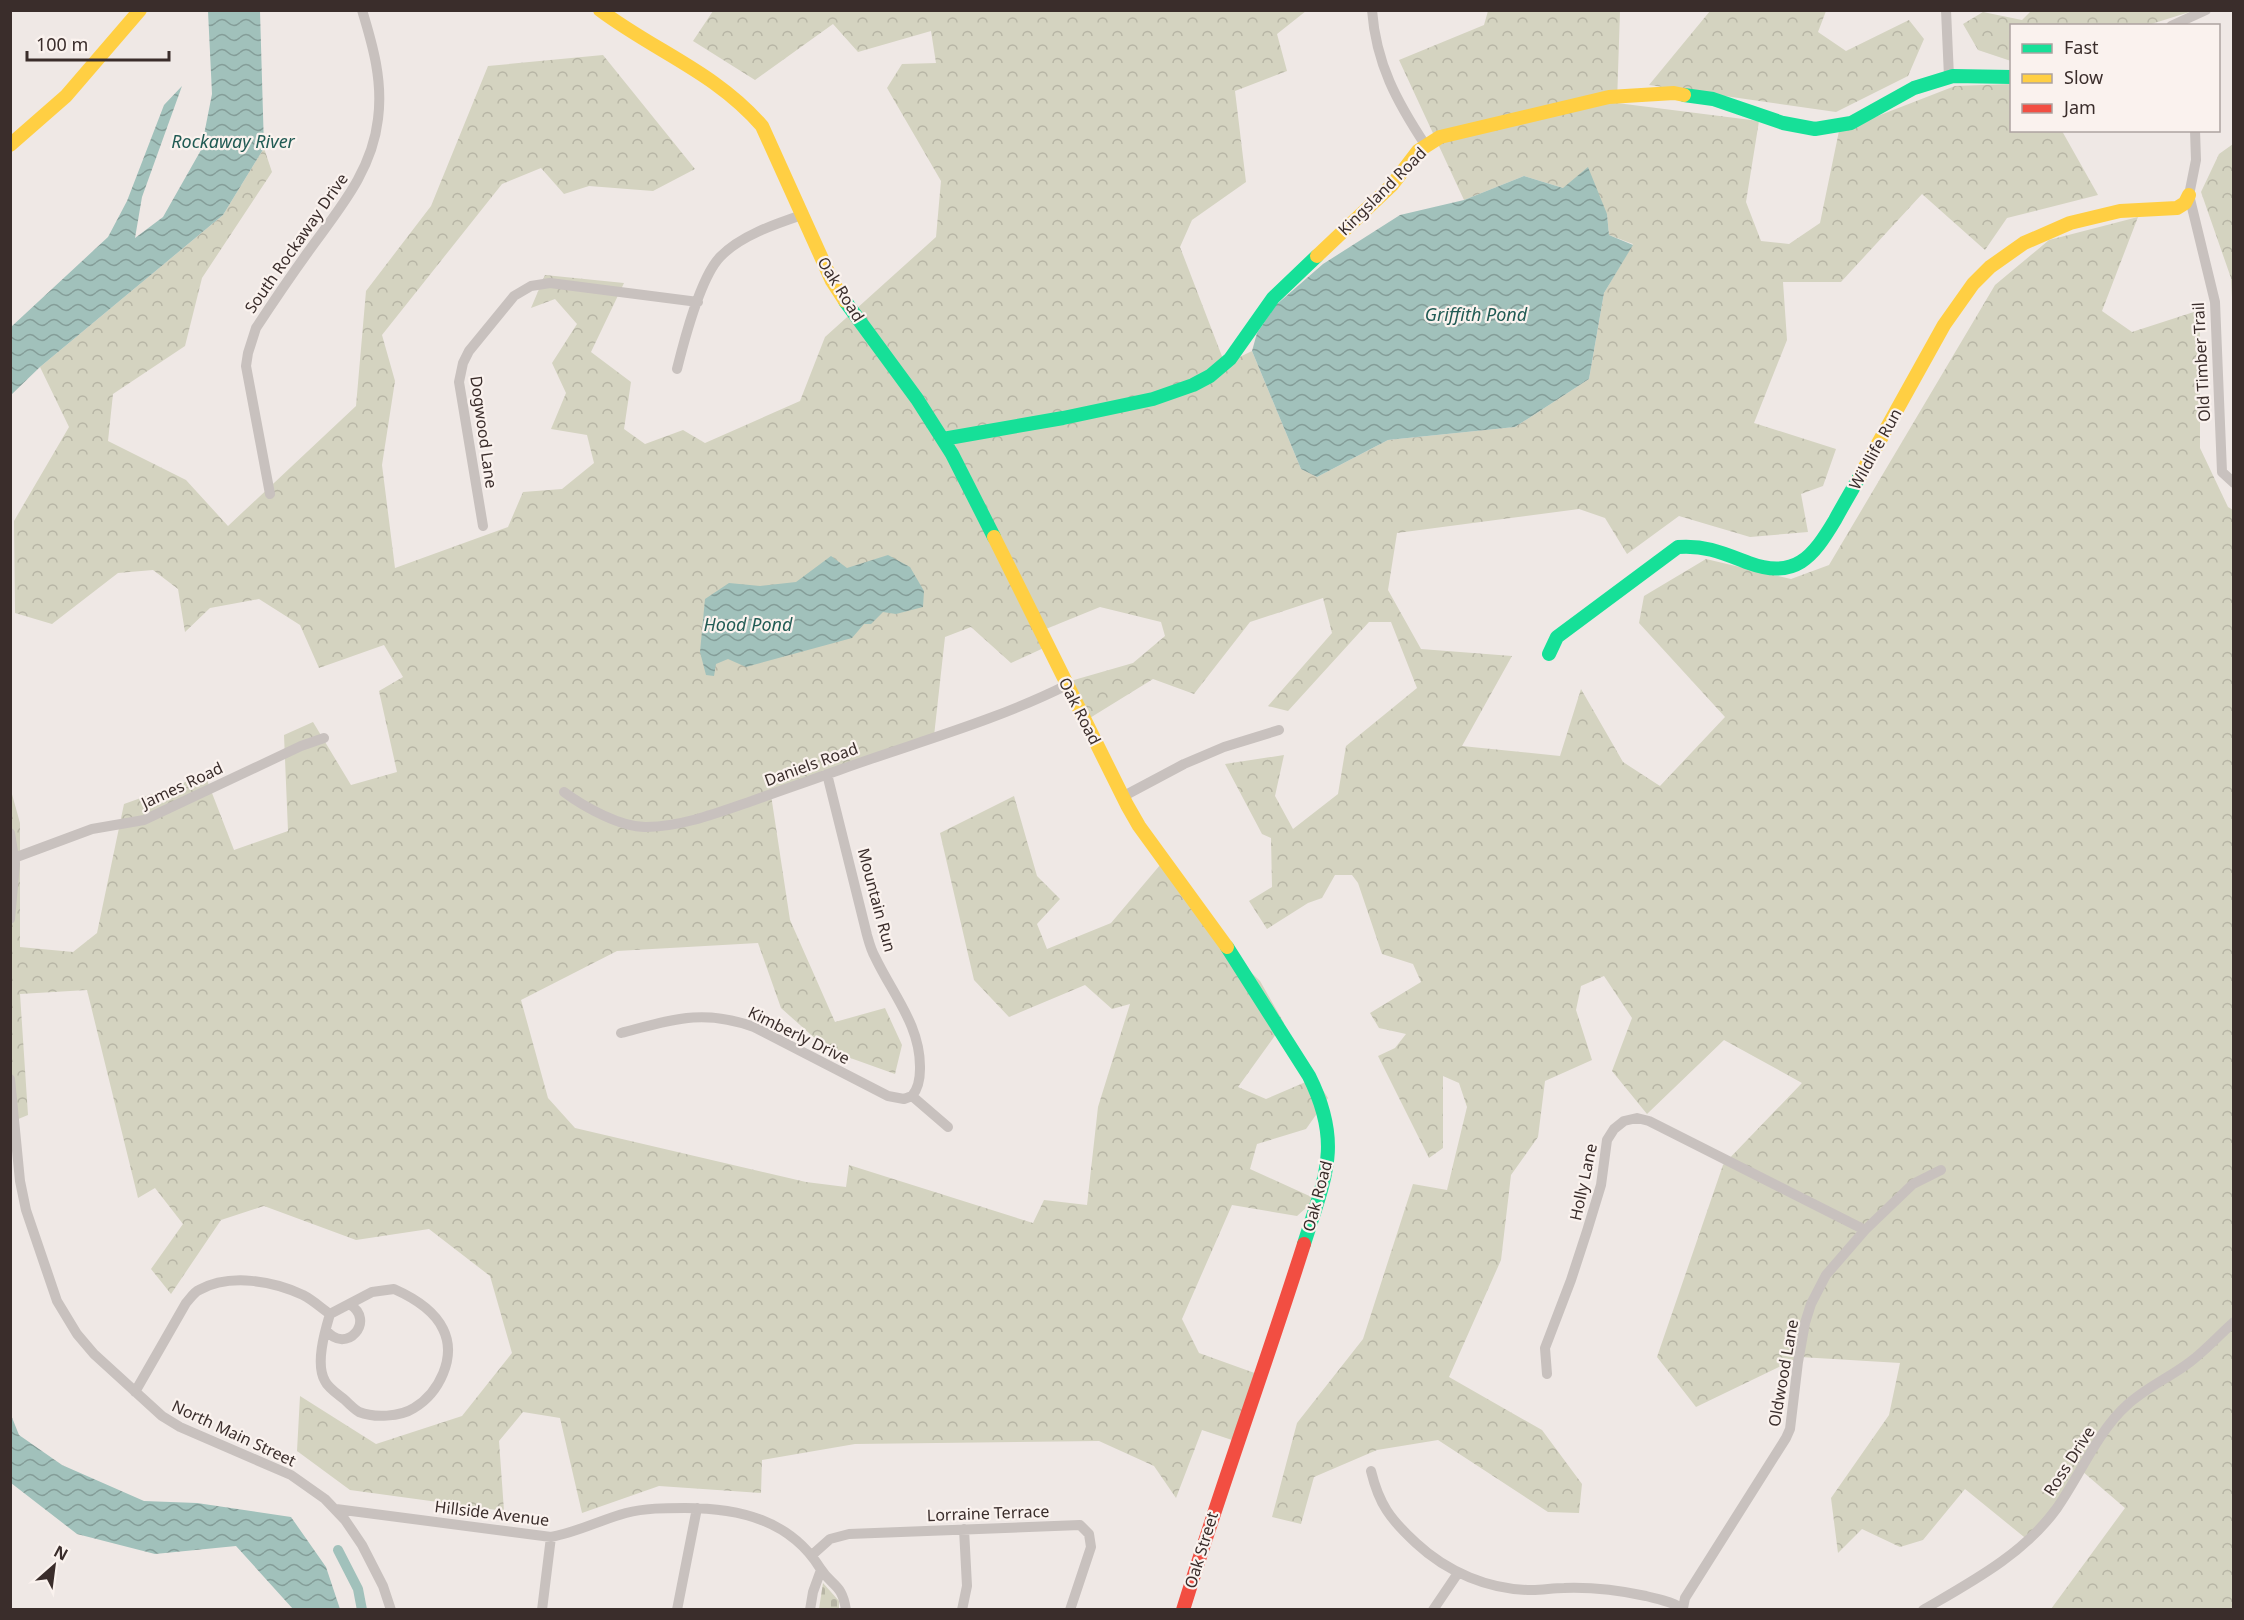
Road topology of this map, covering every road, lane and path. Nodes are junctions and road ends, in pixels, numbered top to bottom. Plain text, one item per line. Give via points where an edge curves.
1 (140, 10) edge
2 (362, 10) edge
3 (600, 10) edge
4 (1372, 10) edge
5 (1946, 10) edge
6 (2206, 10) edge
7 (2175, 24) edge
8 (1949, 77) junction
9 (2010, 77) edge
10 (2195, 132) edge
11 (10, 145) edge
12 (1426, 146) junction
13 (2189, 195) junction
14 (802, 215) junction
15 (698, 302) junction
16 (677, 369) dead end
17 (943, 439) junction
18 (2234, 483) edge
19 (270, 494) dead end
20 (483, 526) dead end
21 (1549, 654) dead end
22 (1067, 685) junction
23 (1279, 730) dead end
24 (324, 738) dead end
25 (827, 774) junction
26 (564, 792) dead end
27 (1122, 796) junction
28 (10, 833) edge
29 (14, 858) junction
30 (10, 919) edge
31 (621, 1033) dead end
32 (10, 1079) edge
33 (912, 1096) junction
34 (948, 1127) dead end
35 (1941, 1170) dead end
36 (1865, 1230) junction
37 (349, 1304) junction
38 (330, 1314) junction
39 (2234, 1322) edge
40 (326, 1330) junction
41 (1547, 1374) dead end
42 (135, 1392) junction
43 (1371, 1471) dead end
44 (1220, 1491) joint
45 (697, 1508) junction
46 (336, 1509) junction
47 (964, 1529) junction
48 (552, 1537) junction
49 (812, 1555) junction
50 (821, 1570) junction
51 (1458, 1573) junction
52 (1683, 1609) edge
53 (391, 1610) edge
54 (542, 1610) edge
55 (677, 1610) edge
56 (810, 1610) edge
57 (846, 1610) edge
58 (962, 1610) edge
59 (1070, 1610) edge
60 (1183, 1610) edge
61 (1433, 1610) edge
62 (1923, 1610) edge

1 - 11 street via 66,96
2 - 19 street, South Rockaway Drive via 376,57 379,89 373,149 356,185 256,328 248,353 247,375
3 - 14 street, Oak Road via 629,33 710,78 746,106 769,138
4 - 12 street via 1380,57 1393,92
5 - 8 street
6 - 7 street
8 - 9 street, Kingsland Road
8 - 12 street, Kingsland Road via 1914,88 1851,123 1815,129 1694,95 1641,94 1574,104 1452,133
10 - 13 street, Old Timber Trail via 2196,160
12 - 17 street, Kingsland Road via 1392,185 1286,283 1230,359 1210,376 1153,399
13 - 18 street, Old Timber Trail via 2215,302 2222,472
13 - 21 street, Wildlife Run via 2183,206 2175,209 2094,214 2069,222 2007,253 1984,274 1969,289 1931,348 1821,544 1808,558 1790,567 1771,570 1703,547 1678,548 1557,637
14 - 15 street via 764,230 724,253 712,268
14 - 17 street, Oak Road via 820,258 846,303
15 - 16 street
15 - 20 street, Dogwood Lane via 550,283 531,286 514,296 469,351 460,375
17 - 22 street, Oak Road
22 - 25 street, Daniels Road via 920,744
22 - 27 street, Oak Road
23 - 27 street via 1224,747
24 - 29 street, James Road via 144,820 92,829
25 - 26 street, Daniels Road via 698,820 646,827 596,812
25 - 33 street, Mountain Run via 867,935 916,1036 920,1075
27 - 44 street, Oak Road via 1139,826 1220,936 1309,1076 1328,1132 1324,1184
28 - 29 street
29 - 30 street
31 - 33 street, Kimberly Drive via 690,1017 735,1021 888,1096
32 - 42 street, North Main Street via 26,1210 57,1300 83,1341
33 - 34 street
35 - 36 street, Oldwood Lane via 1913,1184
36 - 41 street, Holly Lane via 1649,1121 1624,1121 1614,1129 1605,1146 1600,1185 1587,1231 1545,1348
36 - 52 street, Oldwood Lane via 1826,1275 1811,1304 1786,1438 1685,1598
37 - 38 street
37 - 40 street via 360,1318 357,1332 341,1339
37 - 40 street via 372,1292 394,1289 433,1314 443,1329 449,1350 448,1362 429,1396 413,1409 397,1413 378,1416 358,1411 324,1381 321,1359
38 - 40 street
38 - 42 street via 305,1296 255,1281 221,1282 197,1290
39 - 62 street, Ross Drive via 2192,1361 2124,1407 2058,1506 2033,1536
42 - 46 street, North Main Street via 162,1416 291,1475
43 - 51 street via 1377,1496 1391,1517 1423,1549
44 - 60 street, Oak Street
45 - 48 street, Hillside Avenue via 644,1509
45 - 49 street, Hillside Avenue via 738,1511 765,1521
45 - 55 street
46 - 48 street, Hillside Avenue
46 - 53 street, North Main Street via 362,1545
47 - 49 street, Lorraine Terrace via 836,1536
47 - 58 street via 967,1586
47 - 59 street, Lorraine Terrace via 1073,1524 1085,1529 1091,1547
48 - 54 street
49 - 50 street, Hillside Avenue
50 - 56 street
50 - 57 street, Hillside Avenue via 843,1592
51 - 52 street via 1492,1585 1531,1590 1616,1589
51 - 61 street

